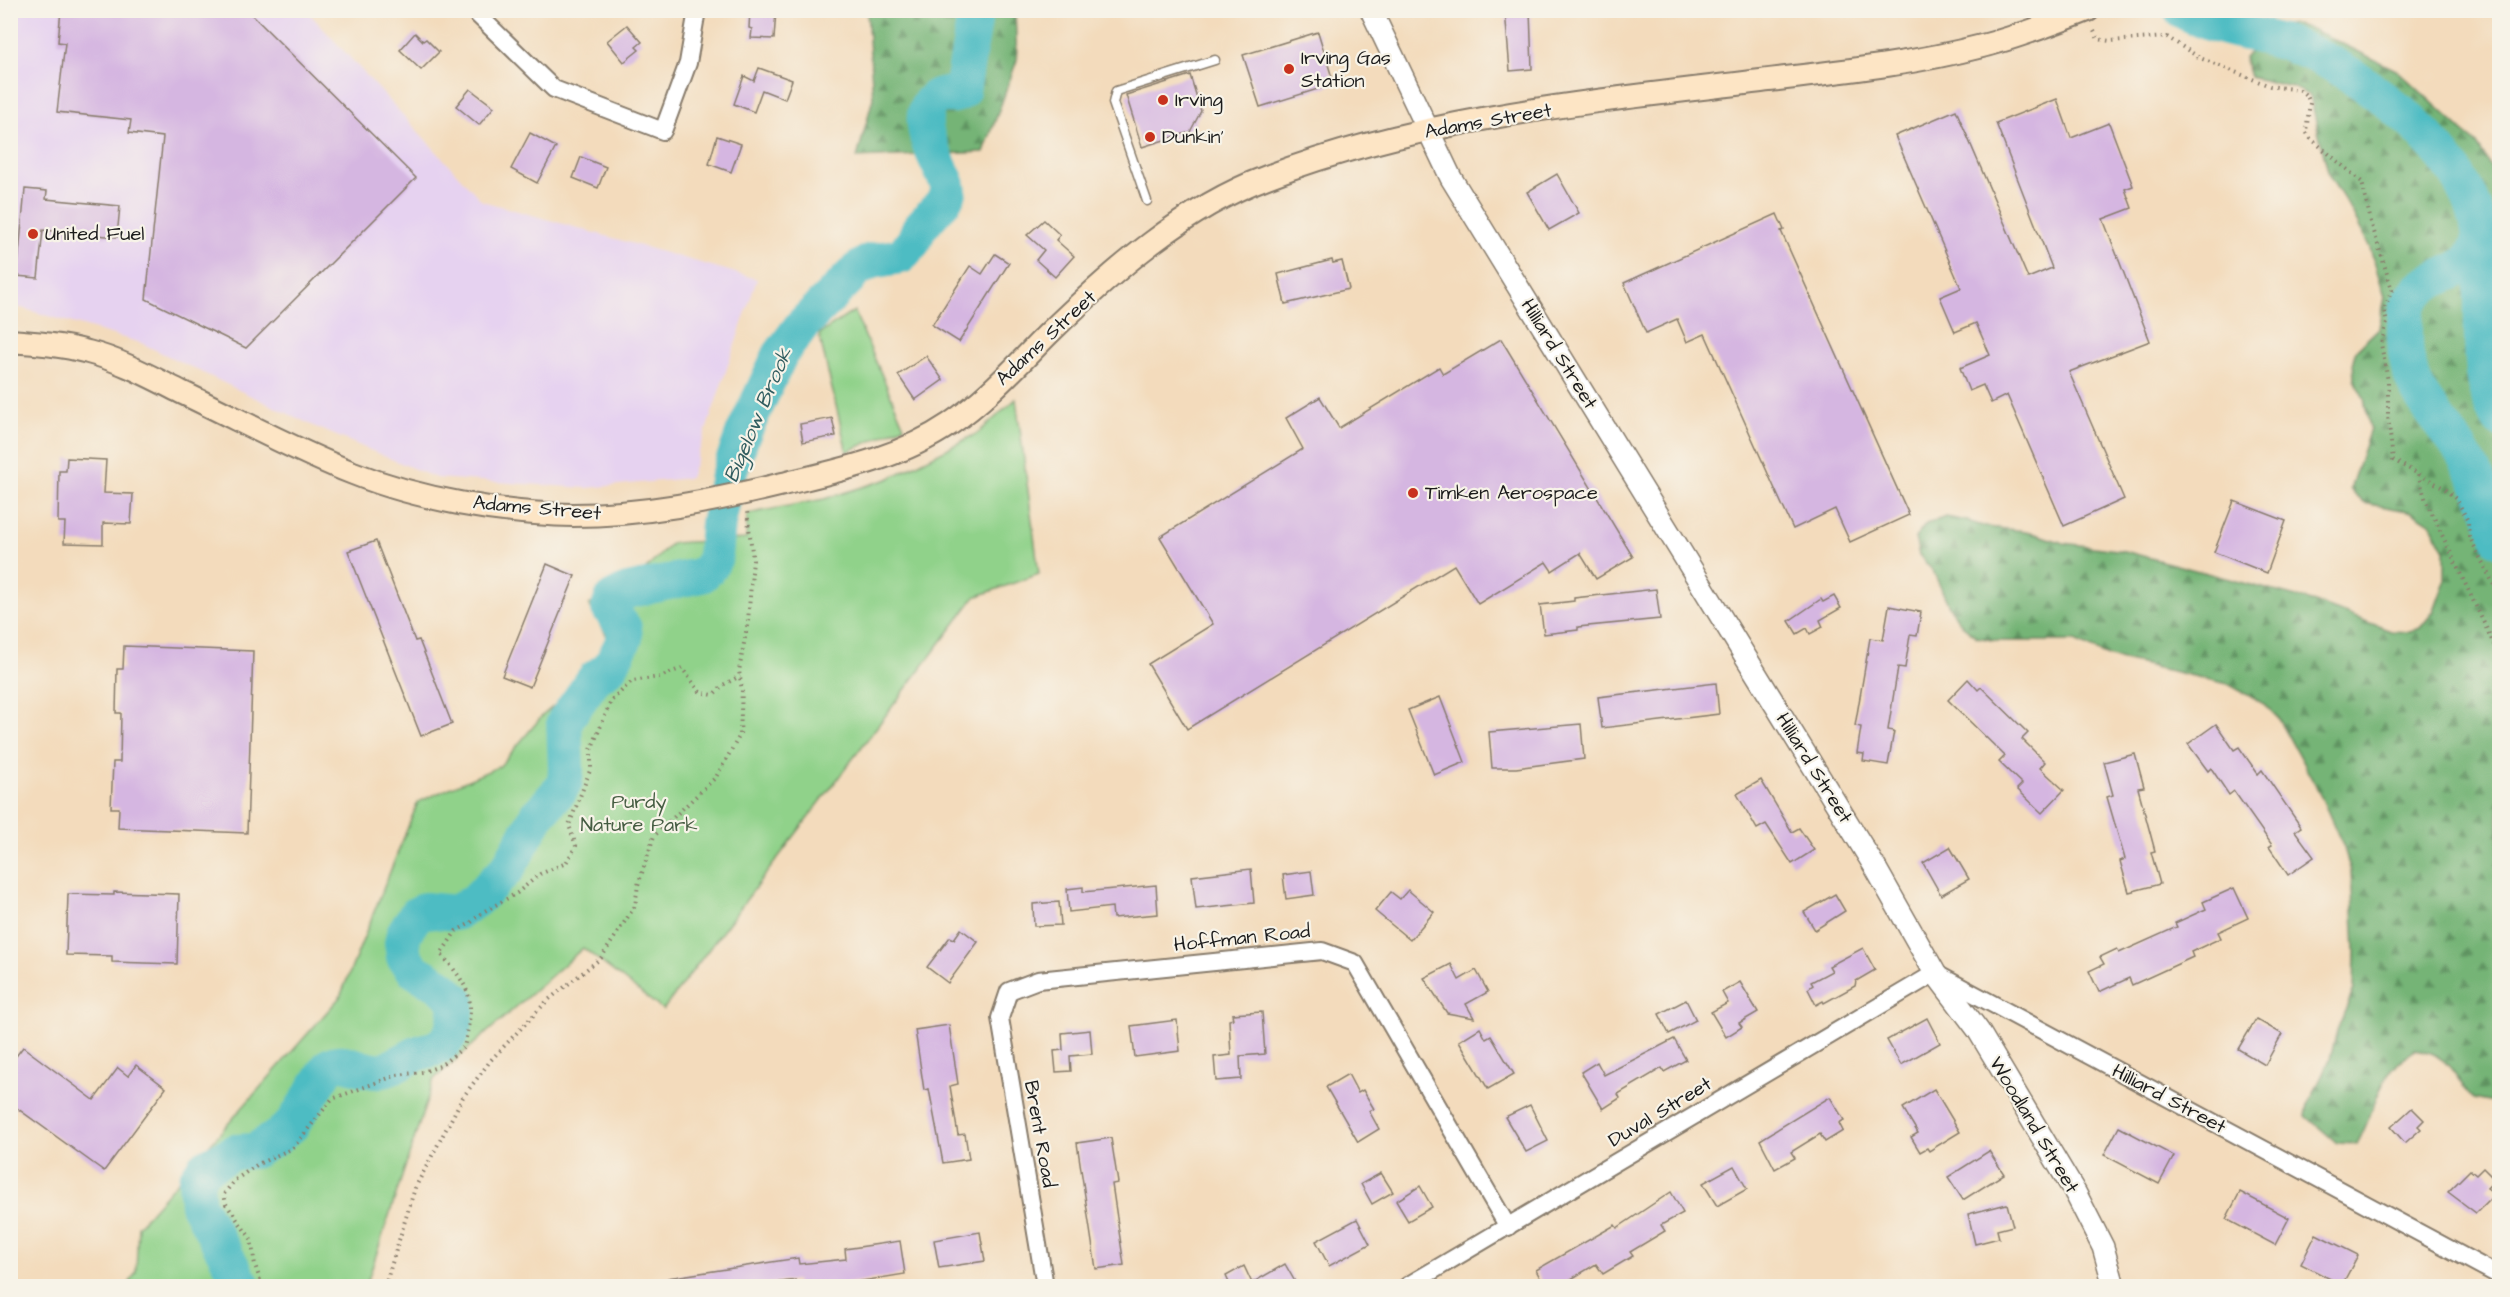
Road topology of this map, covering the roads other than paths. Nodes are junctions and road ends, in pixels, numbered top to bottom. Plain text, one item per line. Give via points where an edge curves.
1 (473, 10) edge
2 (697, 10) edge
3 (1371, 10) edge
4 (2091, 21) edge
5 (1215, 60) dead end
6 (1428, 130) junction
7 (1147, 201) dead end
8 (10, 341) edge
9 (1935, 973) junction
10 (1009, 991) joint
11 (1508, 1227) junction
12 (2499, 1275) edge
13 (1045, 1287) edge
14 (1407, 1287) edge
15 (2114, 1287) edge

1 - 2 street via 554,89 663,131 688,63
3 - 6 street, Hilliard Street
4 - 6 main road, Adams Street via 1900,64 1618,100
5 - 7 lane via 1116,91 1113,103
6 - 8 main road, Adams Street via 1262,178 1214,203 1135,256 951,424 902,451 733,502 630,514 567,515 494,508 404,490 323,460 102,356 45,343
6 - 9 street, Hilliard Street via 1452,178 1875,867
9 - 11 street, Duval Street
9 - 12 street, Hilliard Street
9 - 15 street, Woodland Street via 1978,1030 2076,1194 2103,1247
10 - 11 street, Hoffman Road via 1038,980 1322,951 1355,963
10 - 13 street, Brent Road via 1000,1018
11 - 14 street, Duval Street

